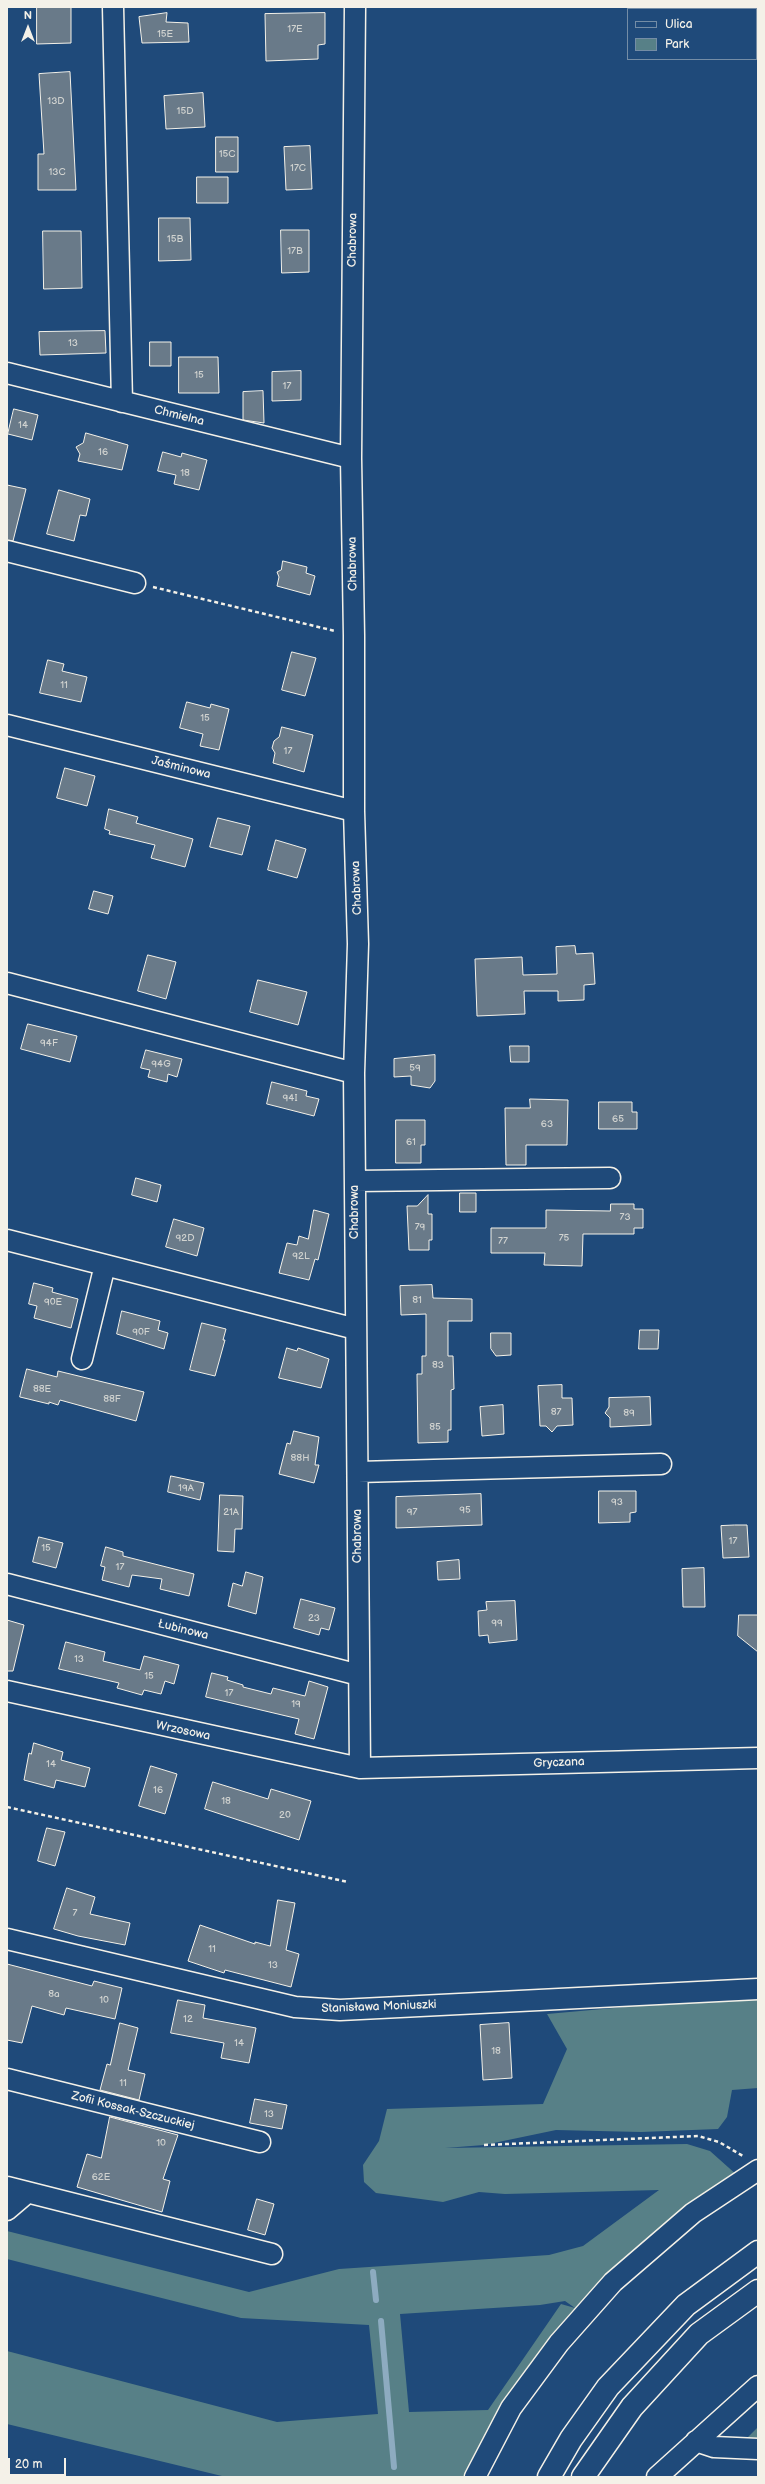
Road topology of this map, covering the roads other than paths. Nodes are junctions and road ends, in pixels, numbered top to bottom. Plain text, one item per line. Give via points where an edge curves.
1 (113, 7) edge
2 (355, 7) edge
3 (7, 373) edge
4 (122, 402) junction
5 (350, 458) junction
6 (7, 551) edge
7 (135, 583) road end
8 (7, 726) edge
9 (354, 811) junction
10 (7, 983) edge
11 (354, 1072) junction
12 (610, 1178) dead end
13 (355, 1181) junction
14 (7, 1240) edge
15 (105, 1265) junction
16 (356, 1329) junction
17 (82, 1359) dead end
18 (661, 1464) dead end
19 (358, 1472) junction
20 (7, 1584) edge
21 (359, 1675) junction
22 (7, 1691) edge
23 (758, 1758) edge
24 (360, 1768) junction
25 (7, 1939) edge
26 (758, 1989) edge
27 (7, 2079) edge
28 (260, 2142) dead end
29 (757, 2171) edge
30 (7, 2187) edge
31 (27, 2193) junction
32 (7, 2210) edge
33 (758, 2252) edge
34 (272, 2254) dead end
35 (758, 2291) edge
36 (758, 2386) edge
37 (696, 2441) junction
38 (758, 2449) edge
39 (475, 2477) edge
40 (549, 2477) edge
41 (583, 2477) edge
42 (657, 2477) edge

1 - 4 street
2 - 5 street, Chabrowa
3 - 4 street, Chmielna
4 - 5 street, Chmielna
5 - 9 street, Chabrowa
6 - 7 street
8 - 9 street, Jaśminowa
9 - 11 street, Chabrowa via 358,944
10 - 11 street
11 - 13 street, Chabrowa
12 - 13 street
13 - 16 street, Chabrowa
14 - 15 street
15 - 16 street
15 - 17 street
16 - 19 street, Chabrowa
18 - 19 street
19 - 21 street, Chabrowa
20 - 21 street, Łubinowa
21 - 24 street, Chabrowa
22 - 24 street, Wrzosowa
23 - 24 street, Gryczana
25 - 26 street, Stanisława Moniuszki via 295,2007 340,2010
27 - 28 street, Zofii Kossak-Szczuckiej
29 - 39 street via 693,2213 613,2282 559,2343 511,2408
30 - 31 street
31 - 32 street
31 - 34 street
33 - 40 highway via 686,2305 608,2387 571,2439
35 - 41 highway via 699,2334 632,2407
36 - 37 street
37 - 38 street via 714,2447
37 - 42 street

